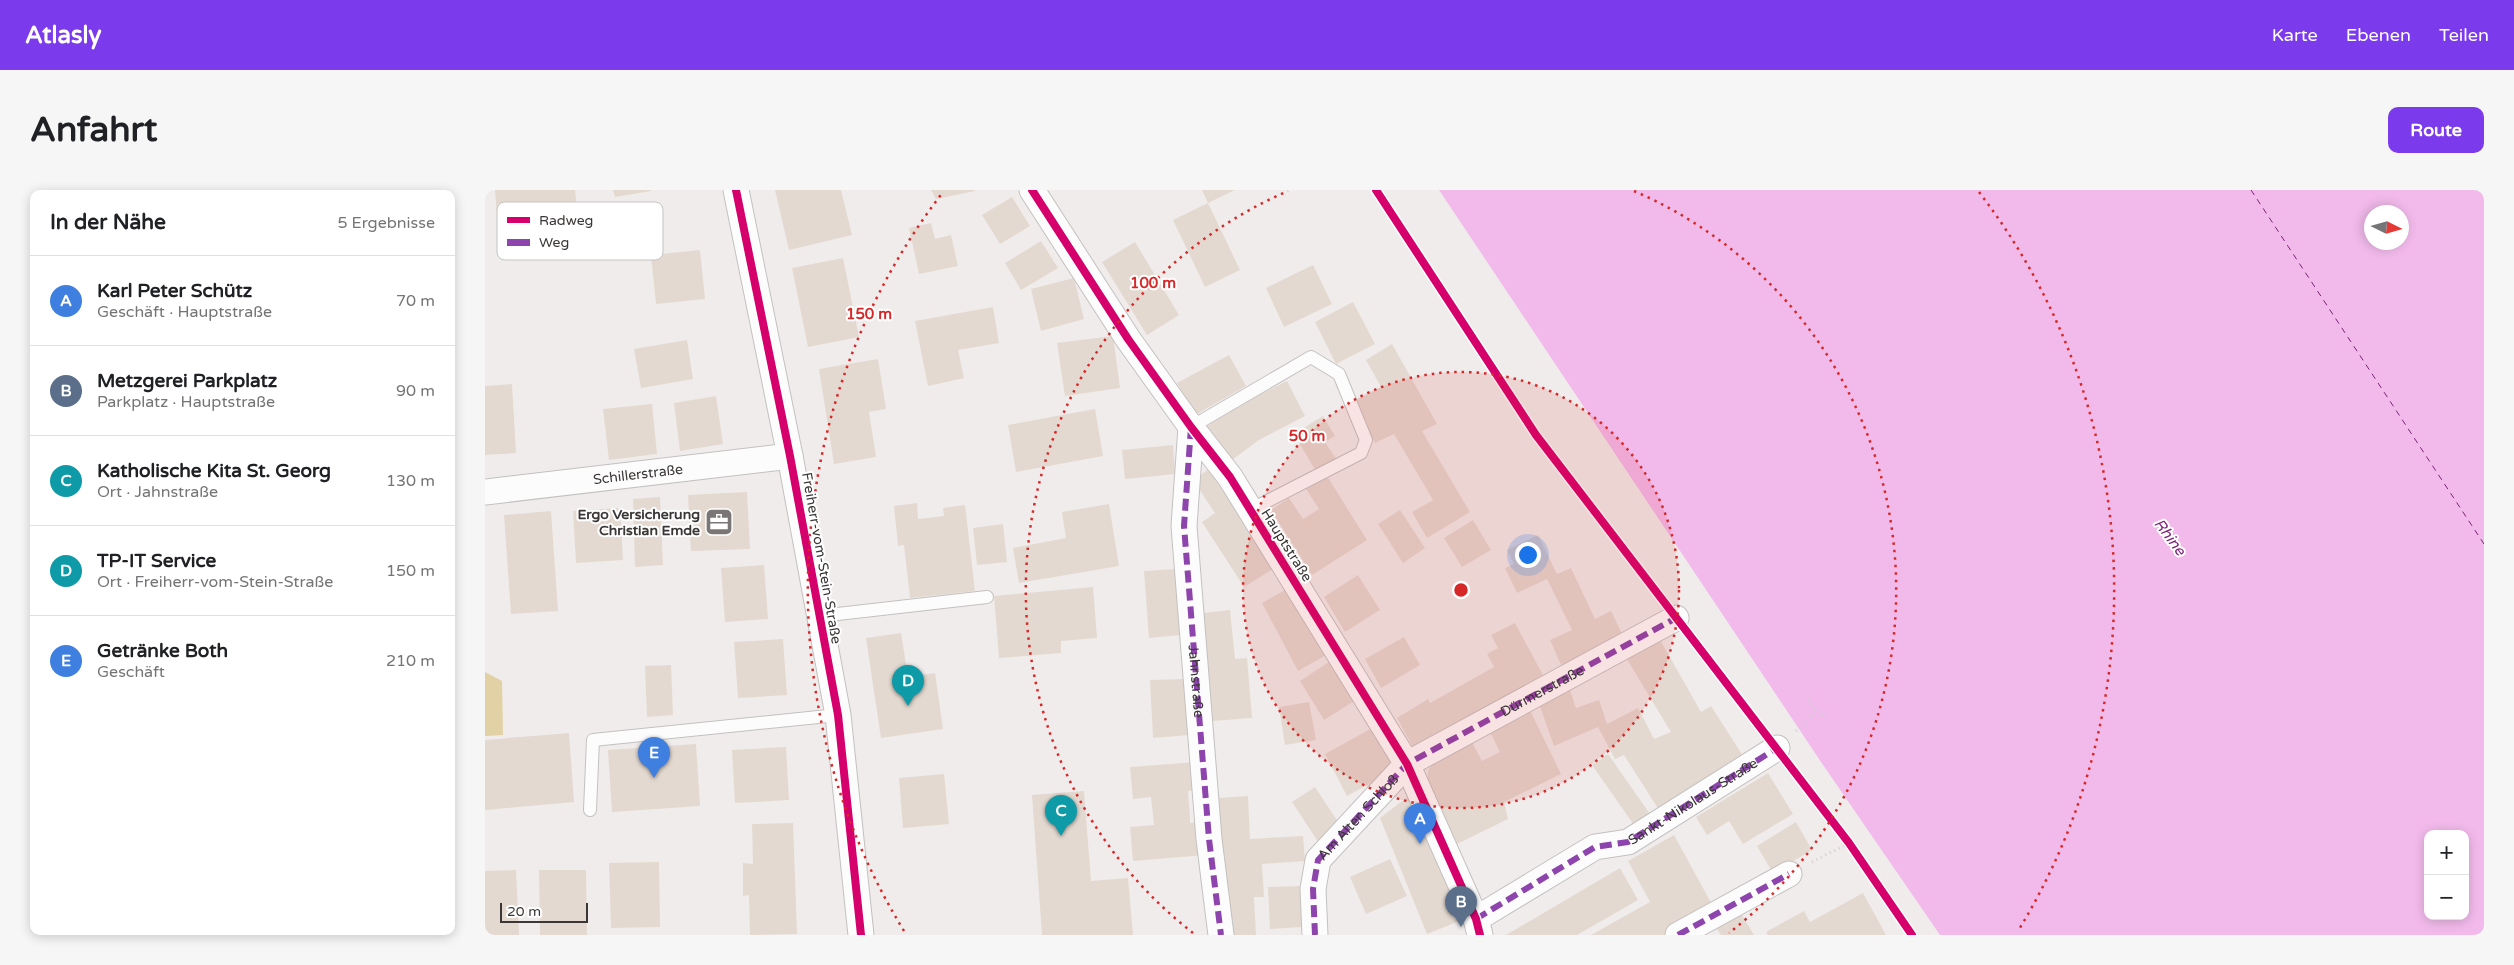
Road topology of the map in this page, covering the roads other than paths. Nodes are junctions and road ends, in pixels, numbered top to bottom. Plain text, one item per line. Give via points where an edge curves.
1 (736, 190) edge
2 (1032, 190) edge
3 (1191, 427) junction
4 (790, 456) junction
5 (485, 492) edge
6 (1251, 510) junction
7 (987, 597) dead end
8 (820, 616) junction
9 (1676, 618) dead end
10 (838, 715) junction
11 (1777, 748) dead end
12 (1407, 764) junction
13 (590, 810) dead end
14 (1789, 874) road end
15 (1478, 927) edge
16 (861, 935) edge
17 (1221, 935) edge
18 (1315, 935) edge
19 (1678, 935) edge

1 - 4 street, Freiherr-vom-Stein-Straße
2 - 3 street, Hauptstraße via 1128,339
3 - 6 street, Hauptstraße via 1231,477
3 - 6 lane via 1311,357 1339,374 1366,440 1361,453
3 - 17 street, Jahnstraße via 1184,526 1209,839
4 - 5 street, Schillerstraße
4 - 8 street, Freiherr-vom-Stein-Straße
6 - 12 street, Hauptstraße
7 - 8 lane
8 - 10 street, Freiherr-vom-Stein-Straße
9 - 12 street, Dürmerstraße
10 - 13 lane via 593,740
10 - 16 street, Freiherr-vom-Stein-Straße
11 - 15 street, Sankt-Nikolaus-Straße via 1628,842 1595,847
12 - 15 street, Hauptstraße
12 - 18 street, Am Alten Schloß via 1318,860 1313,889
14 - 19 street

